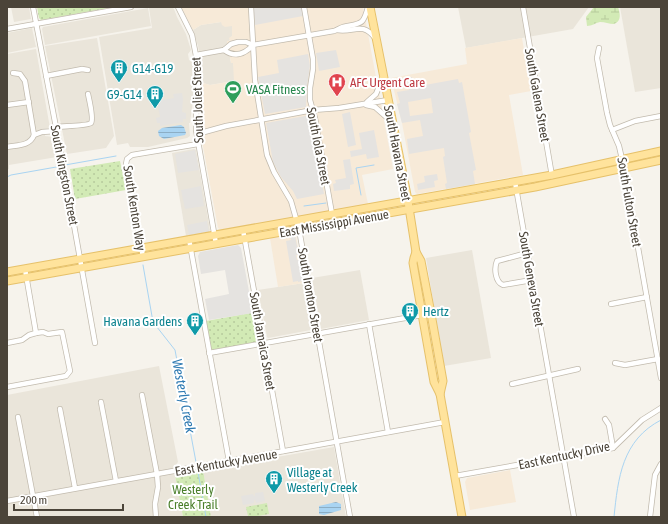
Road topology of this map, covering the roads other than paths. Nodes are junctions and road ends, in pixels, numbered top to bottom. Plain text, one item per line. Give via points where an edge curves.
1 (33, 7) edge
2 (131, 7) edge
3 (178, 7) edge
4 (251, 7) edge
5 (304, 7) edge
6 (369, 7) edge
7 (523, 7) edge
8 (36, 24) junction
9 (7, 29) edge
10 (337, 30) junction
11 (309, 35) junction
12 (376, 40) junction
13 (254, 45) junction
14 (599, 48) dead end
15 (224, 50) junction
16 (196, 55) junction
17 (88, 70) dead end
18 (13, 73) dead end
19 (46, 76) junction
20 (383, 76) junction
21 (88, 94) dead end
22 (388, 100) junction
23 (28, 102) junction
24 (362, 104) junction
25 (7, 105) edge
26 (312, 110) junction
27 (661, 116) edge
28 (261, 120) junction
29 (392, 122) junction
30 (54, 130) junction
31 (612, 130) junction
32 (37, 134) junction
33 (196, 134) junction
34 (198, 144) junction
35 (7, 147) edge
36 (661, 151) edge
37 (622, 160) junction
38 (661, 160) edge
39 (624, 168) junction
40 (552, 175) junction
41 (515, 182) junction
42 (554, 184) junction
43 (516, 191) junction
44 (408, 201) junction
45 (409, 209) junction
46 (332, 214) junction
47 (297, 220) junction
48 (299, 229) junction
49 (244, 230) junction
50 (215, 235) junction
51 (189, 239) junction
52 (245, 239) junction
53 (216, 244) junction
54 (141, 248) junction
55 (191, 248) junction
56 (416, 252) junction
57 (527, 253) junction
58 (143, 257) junction
59 (80, 259) junction
60 (82, 268) junction
61 (25, 269) junction
62 (7, 272) edge
63 (27, 278) junction
64 (532, 280) junction
65 (7, 281) edge
66 (647, 297) junction
67 (419, 298) junction
68 (610, 304) dead end
69 (430, 308) junction
70 (422, 315) junction
71 (432, 322) junction
72 (369, 324) junction
73 (36, 333) junction
74 (317, 333) junction
75 (7, 343) edge
76 (95, 343) dead end
77 (263, 343) junction
78 (209, 353) junction
79 (429, 354) junction
80 (658, 359) junction
81 (439, 362) junction
82 (615, 364) dead end
83 (578, 369) dead end
84 (548, 376) junction
85 (661, 378) edge
86 (512, 384) dead end
87 (7, 387) edge
88 (440, 394) junction
89 (142, 395) dead end
90 (101, 402) dead end
91 (661, 408) edge
92 (60, 409) dead end
93 (18, 417) dead end
94 (605, 418) dead end
95 (445, 422) junction
96 (388, 432) junction
97 (337, 442) junction
98 (613, 448) junction
99 (282, 452) junction
100 (563, 457) junction
101 (229, 461) junction
102 (661, 464) edge
103 (157, 474) junction
104 (455, 476) junction
105 (116, 481) junction
106 (75, 488) junction
107 (33, 496) junction
108 (7, 501) edge
109 (37, 517) edge
110 (156, 517) edge
111 (350, 517) edge
112 (462, 517) edge
113 (574, 517) edge
114 (650, 517) edge

1 - 8 street, South Kingston Street
2 - 8 street
3 - 16 street, South Joliet Street via 192,36
4 - 13 street, South Ironton Street
5 - 11 street, South Iola Street
6 - 10 street via 361,23
6 - 12 main road, South Havana Street
7 - 40 street, South Galena Street
8 - 9 street
8 - 19 street, South Kingston Street
10 - 11 street
10 - 12 street via 364,29
11 - 13 street
11 - 26 street, South Iola Street via 314,64 310,91
12 - 20 main road, South Havana Street
13 - 15 street via 240,42 231,44
13 - 15 street via 242,54 232,54
13 - 28 street, South Ironton Street via 254,80
14 - 31 street, South Fulton Street via 597,56
15 - 16 street
16 - 33 street, South Joliet Street via 199,84
17 - 19 street
18 - 23 street via 22,77
19 - 30 street, South Kingston Street
20 - 22 main road, South Havana Street
20 - 24 street via 374,97
21 - 30 street via 92,122
22 - 24 street
22 - 29 main road, South Havana Street
23 - 25 street
23 - 32 street
24 - 26 street
24 - 29 street via 375,107
26 - 28 street
26 - 46 street, South Iola Street
27 - 31 street via 635,121
28 - 33 street via 223,126
28 - 47 street, South Ironton Street via 270,164 292,201
29 - 44 main road, South Havana Street
30 - 32 street
30 - 59 street, South Kingston Street via 64,169
31 - 37 street, South Fulton Street
32 - 35 street via 29,143
33 - 34 street, South Joliet Street
34 - 50 street, South Joliet Street
34 - 54 street, South Kenton Way via 132,155 127,159
36 - 37 main road, East Mississippi Avenue
37 - 39 street, South Fulton Street
37 - 40 main road, East Mississippi Avenue
38 - 39 main road, East Mississippi Avenue
39 - 42 main road, East Mississippi Avenue
39 - 66 street, South Fulton Street
40 - 41 main road, East Mississippi Avenue
40 - 42 street, South Galena Street
41 - 43 street, South Geneva Street
41 - 44 main road, East Mississippi Avenue
42 - 43 main road, East Mississippi Avenue
43 - 45 main road, East Mississippi Avenue
43 - 57 street, South Geneva Street
44 - 45 main road, South Havana Street
44 - 46 main road, East Mississippi Avenue
45 - 48 main road, East Mississippi Avenue
45 - 56 main road, South Havana Street
46 - 47 main road, East Mississippi Avenue
47 - 48 street, South Ironton Street
47 - 49 main road, East Mississippi Avenue
48 - 52 main road, East Mississippi Avenue
48 - 74 street, South Ironton Street
49 - 50 main road, East Mississippi Avenue
49 - 52 street, South Jamaica Street
50 - 51 main road, East Mississippi Avenue
50 - 53 street, South Joliet Street
51 - 54 main road, East Mississippi Avenue
51 - 55 street
52 - 53 main road, East Mississippi Avenue
52 - 77 street, South Jamaica Street
53 - 55 main road, East Mississippi Avenue
54 - 58 street, South Kenton Way
54 - 59 main road, East Mississippi Avenue
55 - 58 main road, East Mississippi Avenue
55 - 78 street
56 - 67 main road, South Havana Street via 413,261
56 - 69 main road, South Havana Street via 421,261
57 - 64 street, South Geneva Street
57 - 64 street via 497,261 495,267 498,282 503,285
58 - 60 main road, East Mississippi Avenue
59 - 60 street, South Kingston Street
59 - 61 main road, East Mississippi Avenue
60 - 63 main road, East Mississippi Avenue
60 - 76 street, South Kingston Street
61 - 62 main road, East Mississippi Avenue
61 - 63 street
63 - 65 main road, East Mississippi Avenue
63 - 73 street
64 - 84 street, South Geneva Street
66 - 68 street
66 - 80 street, South Fulton Street
67 - 69 main road
67 - 70 main road, South Havana Street
69 - 71 main road, South Havana Street
70 - 71 main road
70 - 72 street
70 - 79 main road, South Havana Street
71 - 81 main road, South Havana Street
72 - 74 street
72 - 96 street
73 - 75 street via 29,334 22,340
73 - 87 street via 62,332 69,373 66,376
74 - 77 street
74 - 97 street, South Ironton Street
77 - 78 street
77 - 99 street, South Jamaica Street
78 - 101 street
79 - 81 main road
79 - 88 main road, South Havana Street via 434,383
80 - 82 street via 625,365
80 - 85 street, South Fulton Street
81 - 88 main road, South Havana Street via 443,383
83 - 84 street
84 - 86 street
84 - 100 street, South Geneva Street
88 - 95 main road, South Havana Street
89 - 103 street
90 - 105 street
91 - 98 street, East Kentucky Drive via 642,420
92 - 106 street
93 - 107 street
94 - 98 street via 609,425
95 - 96 street, East Kentucky Avenue
95 - 104 main road, South Havana Street
96 - 97 street, East Kentucky Avenue
97 - 99 street, East Kentucky Avenue
97 - 111 street, South Ironton Street
98 - 100 street, East Kentucky Drive
99 - 101 street, East Kentucky Avenue
100 - 104 street, East Kentucky Drive
100 - 113 street, South Geneva Street
101 - 103 street, East Kentucky Avenue
102 - 114 street via 655,475
103 - 105 street, East Kentucky Avenue
103 - 110 street
104 - 112 main road, South Havana Street
105 - 106 street, East Kentucky Avenue
106 - 107 street, East Kentucky Avenue
107 - 108 street, East Kentucky Avenue
107 - 109 street

